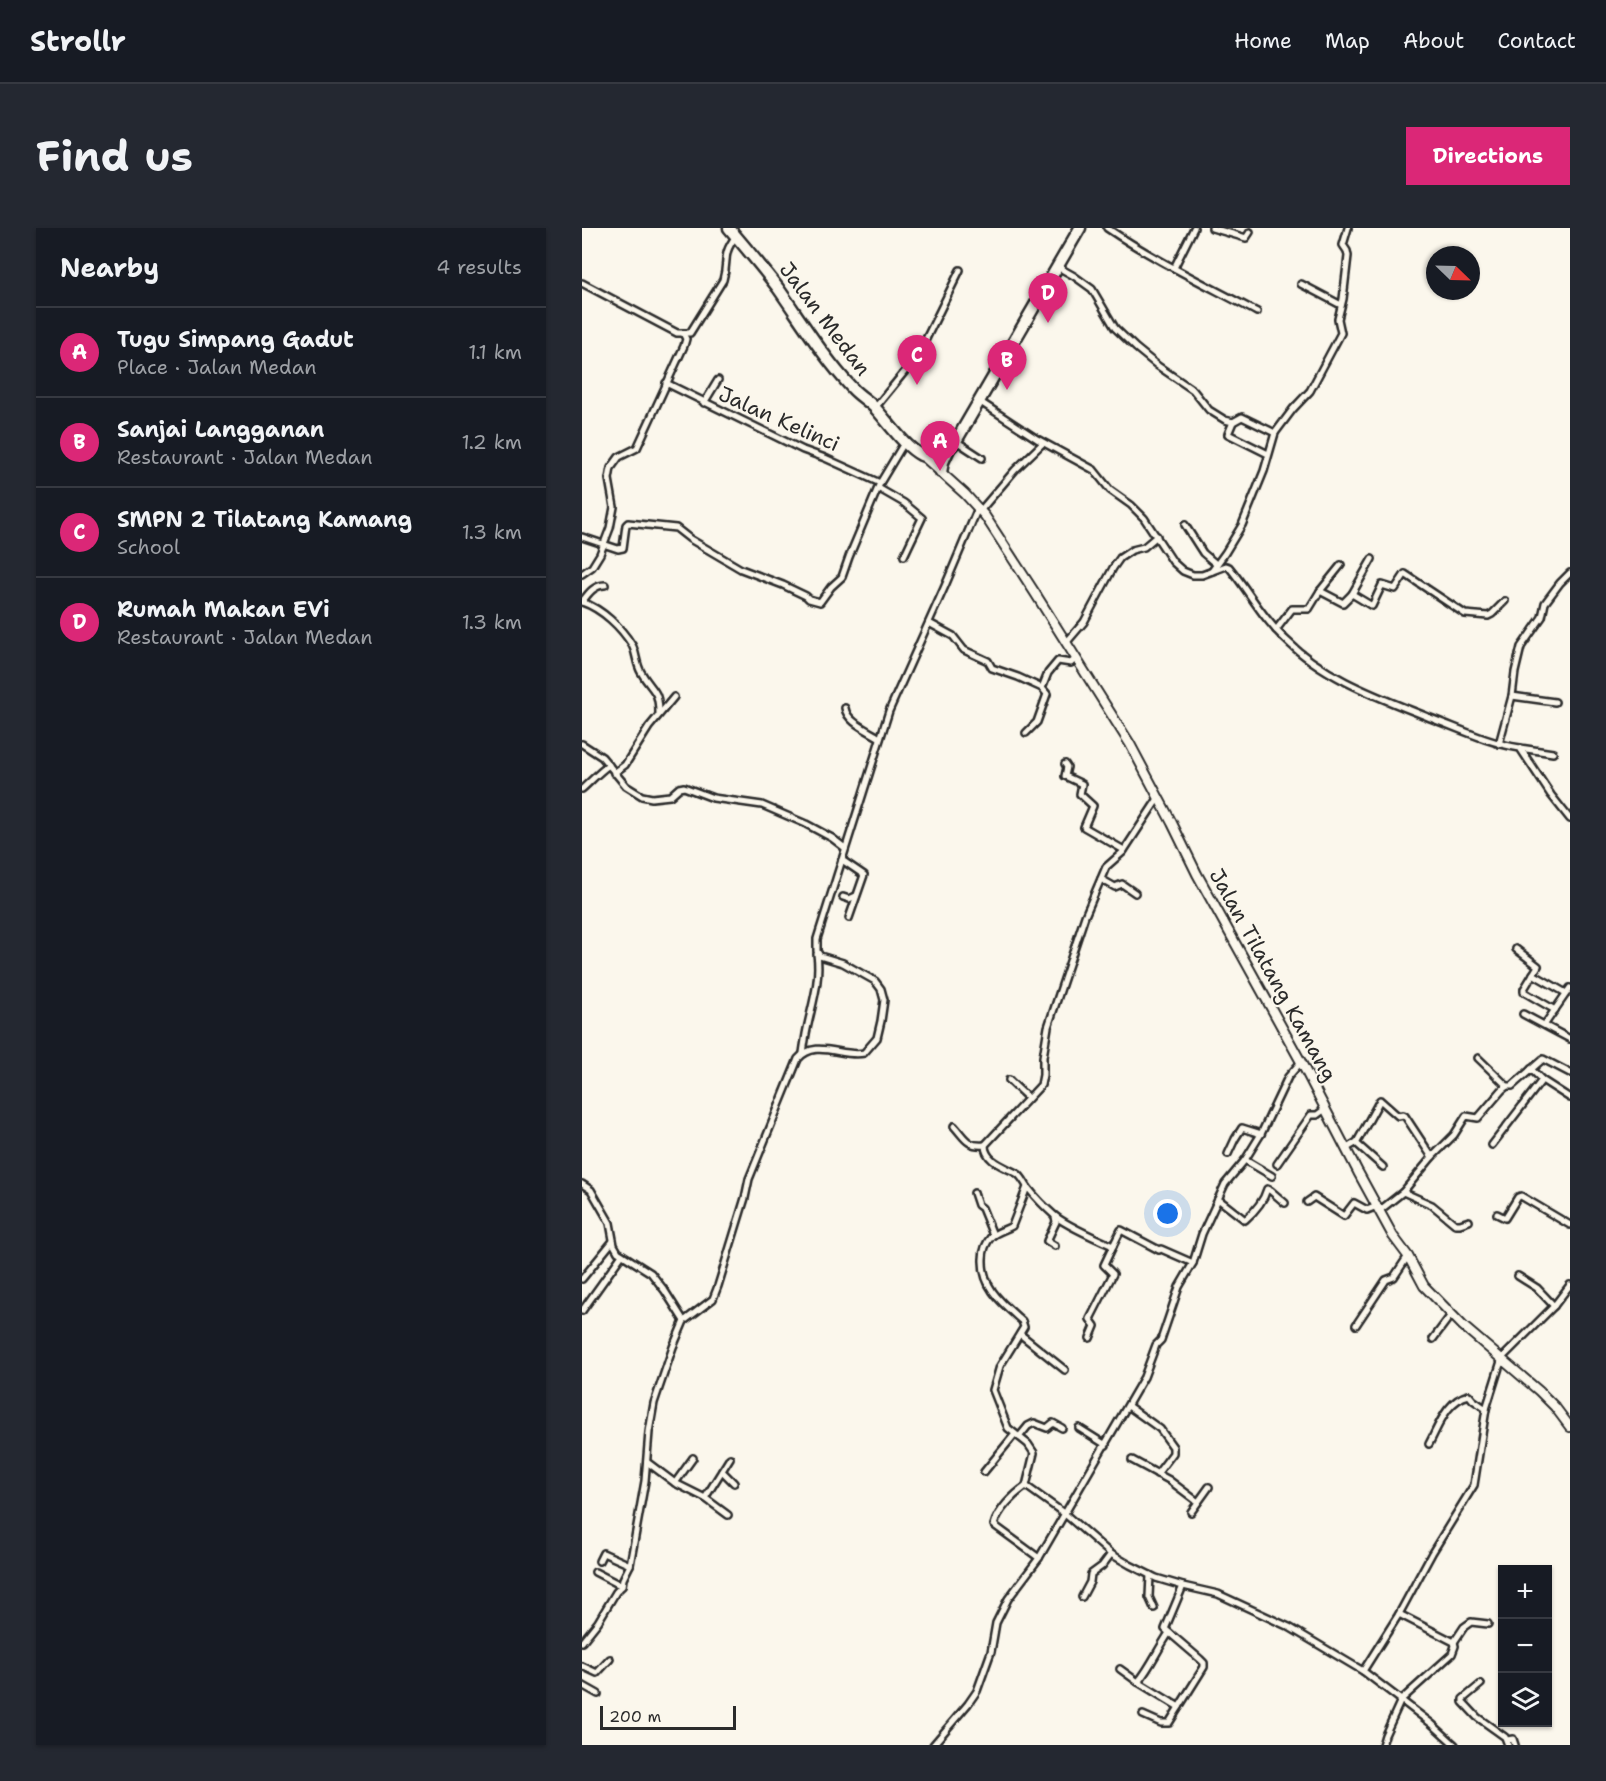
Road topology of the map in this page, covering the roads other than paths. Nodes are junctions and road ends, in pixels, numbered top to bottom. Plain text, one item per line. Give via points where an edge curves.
1 (1080, 228) edge
2 (1107, 228) edge
3 (1194, 228) edge
4 (1212, 228) edge
5 (1348, 228) edge
6 (732, 232) edge
7 (1250, 232) dead end
8 (1058, 267) junction
9 (1174, 268) junction
10 (960, 270) dead end
11 (582, 283) edge
12 (1300, 284) dead end
13 (1341, 305) junction
14 (1257, 312) dead end
15 (684, 335) junction
16 (718, 380) dead end
17 (666, 383) junction
18 (979, 401) junction
19 (704, 403) junction
20 (875, 408) junction
21 (1233, 422) junction
22 (1275, 433) junction
23 (905, 441) junction
24 (1043, 442) junction
25 (953, 445) junction
26 (1268, 454) junction
27 (923, 456) junction
28 (982, 458) dead end
29 (941, 472) junction
30 (879, 485) junction
31 (979, 509) junction
32 (1185, 525) dead end
33 (1157, 536) junction
34 (582, 537) edge
35 (605, 545) junction
36 (904, 556) dead end
37 (1372, 559) dead end
38 (1216, 564) junction
39 (1341, 566) dead end
40 (1211, 572) junction
41 (1570, 573) edge
42 (582, 574) edge
43 (605, 585) dead end
44 (1320, 591) junction
45 (1352, 594) junction
46 (1505, 601) dead end
47 (582, 602) edge
48 (929, 623) junction
49 (1276, 630) junction
50 (1066, 643) junction
51 (1076, 658) junction
52 (1042, 688) junction
53 (1512, 696) junction
54 (674, 697) dead end
55 (1555, 702) dead end
56 (845, 708) dead end
57 (659, 714) junction
58 (1026, 733) dead end
59 (880, 738) junction
60 (582, 744) edge
61 (1499, 744) junction
62 (1520, 748) junction
63 (1553, 753) dead end
64 (1065, 764) dead end
65 (609, 765) junction
66 (614, 773) junction
67 (582, 789) edge
68 (1159, 797) junction
69 (1570, 819) edge
70 (845, 848) junction
71 (1124, 850) junction
72 (842, 860) junction
73 (1101, 879) junction
74 (1135, 893) dead end
75 (856, 896) junction
76 (843, 897) dead end
77 (849, 918) dead end
78 (1516, 949) dead end
79 (817, 951) junction
80 (1533, 974) junction
81 (1568, 991) edge
82 (1555, 1010) junction
83 (1523, 1014) dead end
84 (1545, 1024) junction
85 (1570, 1039) edge
86 (803, 1053) junction
87 (1479, 1058) dead end
88 (1301, 1062) junction
89 (1531, 1070) junction
90 (1570, 1073) edge
91 (1009, 1080) dead end
92 (1542, 1080) junction
93 (1507, 1086) junction
94 (1028, 1098) junction
95 (1570, 1098) edge
96 (1325, 1109) junction
97 (954, 1126) dead end
98 (1261, 1134) junction
99 (1356, 1143) junction
100 (985, 1145) junction
101 (1492, 1145) dead end
102 (1347, 1148) junction
103 (1228, 1154) dead end
104 (1432, 1157) junction
105 (1245, 1160) junction
106 (1276, 1164) dead end
107 (1383, 1167) dead end
108 (1272, 1176) dead end
109 (582, 1184) edge
110 (1027, 1187) junction
111 (1403, 1192) junction
112 (975, 1193) dead end
113 (1218, 1199) junction
114 (1307, 1202) dead end
115 (1285, 1203) dead end
116 (1378, 1208) junction
117 (1497, 1214) dead end
118 (1055, 1216) junction
119 (1469, 1221) dead end
120 (1570, 1224) edge
121 (993, 1235) junction
122 (613, 1241) junction
123 (1055, 1246) dead end
124 (1113, 1246) junction
125 (622, 1256) junction
126 (1408, 1256) junction
127 (1193, 1263) junction
128 (1518, 1276) dead end
129 (582, 1279) edge
130 (1570, 1286) edge
131 (1554, 1306) junction
132 (582, 1311) edge
133 (1451, 1315) junction
134 (684, 1321) junction
135 (1356, 1324) dead end
136 (1020, 1334) junction
137 (1090, 1338) dead end
138 (1433, 1340) dead end
139 (1502, 1358) junction
140 (1065, 1370) dead end
141 (1128, 1407) junction
142 (1486, 1409) junction
143 (1570, 1427) edge
144 (1062, 1428) dead end
145 (1078, 1428) dead end
146 (1017, 1435) junction
147 (1429, 1443) dead end
148 (1106, 1445) junction
149 (693, 1458) dead end
150 (730, 1458) dead end
151 (1132, 1460) dead end
152 (647, 1462) junction
153 (722, 1471) junction
154 (984, 1472) dead end
155 (1157, 1474) junction
156 (675, 1483) junction
157 (734, 1483) dead end
158 (1026, 1486) junction
159 (1209, 1487) dead end
160 (705, 1498) junction
161 (1198, 1502) junction
162 (1191, 1512) dead end
163 (1065, 1514) junction
164 (728, 1515) dead end
165 (1111, 1554) junction
166 (1039, 1558) junction
167 (599, 1561) dead end
168 (630, 1564) junction
169 (595, 1572) dead end
170 (1150, 1575) junction
171 (622, 1586) junction
172 (1183, 1586) junction
173 (1082, 1597) dead end
174 (1154, 1608) dead end
175 (1399, 1614) junction
176 (1488, 1624) dead end
177 (1169, 1633) junction
178 (582, 1642) edge
179 (1454, 1642) junction
180 (610, 1659) dead end
181 (582, 1666) edge
182 (1120, 1669) dead end
183 (1363, 1671) junction
184 (1138, 1682) junction
185 (1481, 1684) dead end
186 (582, 1685) edge
187 (598, 1694) dead end
188 (1401, 1700) junction
189 (1179, 1707) junction
190 (1143, 1715) dead end
191 (1507, 1742) edge
192 (933, 1745) edge
193 (1382, 1745) edge
194 (1455, 1745) edge
195 (1515, 1745) edge

1 - 8 highway
2 - 9 street
3 - 9 street
4 - 7 street via 1246,238
5 - 13 street via 1343,241 1348,256
6 - 15 street via 723,280 690,333
6 - 20 highway, Jalan Medan via 836,369
8 - 18 highway
8 - 21 street via 1092,289 1115,328 1136,348 1196,393 1216,416
9 - 14 street
10 - 20 street via 923,345
11 - 15 street
12 - 13 street
13 - 22 street via 1341,333 1313,387
15 - 17 street via 684,346
16 - 19 street
17 - 19 street, Jalan Kelinci
17 - 35 street via 637,447 622,454 611,468 614,507
18 - 24 street
18 - 25 highway
19 - 30 street, Jalan Kelinci
20 - 23 highway, Jalan Medan
21 - 22 street via 1242,417
21 - 26 street via 1228,434
22 - 26 street
23 - 27 highway, Jalan Medan
23 - 30 street
24 - 31 street
24 - 33 street via 1094,470 1110,490 1144,518
25 - 27 highway via 938,455
25 - 28 street
25 - 29 highway
26 - 38 street via 1242,525
27 - 29 street, Jalan Tilatang Kamang
29 - 31 street, Jalan Tilatang Kamang
30 - 35 street via 843,577 820,602 741,569 676,528 628,523 623,548
30 - 36 street, Jalan Kelinci via 922,518
31 - 48 street
31 - 50 street, Jalan Tilatang Kamang
32 - 38 street via 1203,553
33 - 40 street via 1183,571 1193,575
33 - 50 street via 1117,562 1084,622
34 - 35 street
35 - 42 street via 592,567
37 - 45 street
38 - 40 street
39 - 44 street
40 - 49 street via 1229,567
41 - 53 street via 1545,603 1542,617 1521,647
43 - 47 street via 591,590
44 - 45 street via 1343,603
44 - 49 street via 1308,609 1292,609
45 - 46 street via 1372,606 1382,585 1395,589 1405,574 1465,614 1488,616
47 - 57 street via 603,614 633,646 639,669 658,695
48 - 52 street via 953,636 964,650 988,661 993,668
48 - 59 street
49 - 61 street via 1312,662 1352,685
50 - 51 street, Jalan Tilatang Kamang
51 - 52 street via 1071,663 1058,661
51 - 68 street, Jalan Tilatang Kamang
52 - 58 street via 1047,699 1037,722
53 - 55 street
53 - 61 street
54 - 57 street
56 - 59 street via 850,719
57 - 66 street via 625,765
59 - 70 street
60 - 65 street
61 - 62 street
62 - 63 street
62 - 69 street
64 - 71 street via 1065,776 1082,784 1080,794 1093,806 1084,828
65 - 66 street
65 - 67 street
66 - 70 street via 647,798 670,796 684,787 713,798 762,806 813,827
68 - 71 street
68 - 88 street, Jalan Tilatang Kamang
70 - 72 street
71 - 73 street
72 - 75 street via 863,875
72 - 79 street via 818,936
73 - 74 street via 1115,887 1122,884
73 - 94 street via 1050,1022 1043,1080
75 - 76 street
75 - 77 street
78 - 80 street via 1538,964
79 - 86 street via 814,1005
79 - 86 street via 822,957 843,963 875,981 884,1000 877,1038 864,1053 819,1049
80 - 81 street
80 - 82 street via 1524,992
81 - 82 street
82 - 84 street
83 - 84 street
84 - 85 street
86 - 134 street via 749,1179 718,1286 712,1299
87 - 93 street
88 - 96 street, Jalan Tilatang Kamang
88 - 98 street via 1288,1077
89 - 90 street via 1545,1059
89 - 92 street
89 - 93 street via 1511,1088
91 - 94 street
92 - 95 street
92 - 101 street
93 - 104 street via 1478,1118 1466,1116
94 - 100 street
96 - 102 street, Jalan Tilatang Kamang
96 - 106 street via 1311,1114
97 - 100 street via 970,1144
98 - 103 street via 1242,1128
98 - 105 street
99 - 102 street
99 - 104 street via 1382,1100 1398,1116 1405,1116
99 - 107 street
100 - 110 street via 988,1155 1020,1176
102 - 116 street, Jalan Tilatang Kamang
104 - 111 street
105 - 108 street
105 - 113 street
109 - 122 street via 591,1190 608,1219
110 - 118 street
110 - 121 street via 1012,1226
111 - 116 street
111 - 119 street via 1432,1206 1455,1224
112 - 121 street
113 - 115 street via 1245,1220 1267,1189
113 - 127 street
114 - 116 street via 1314,1197 1344,1216 1354,1203 1367,1210
116 - 126 street, Jalan Tilatang Kamang
117 - 120 street via 1505,1218 1521,1196
118 - 123 street via 1047,1241
118 - 124 street
121 - 136 street via 984,1247 983,1274 997,1299 1023,1324
122 - 125 street
122 - 129 street
124 - 127 street via 1121,1230
124 - 137 street via 1104,1265 1113,1274 1090,1319 1095,1326
125 - 132 street
125 - 134 street via 651,1273
126 - 133 street, Jalan Tilatang Kamang via 1424,1286
126 - 135 street
127 - 141 street
128 - 131 street via 1538,1288
130 - 131 street
131 - 139 street
133 - 138 street
133 - 139 street, Jalan Tilatang Kamang
134 - 152 street via 654,1403
136 - 140 street
136 - 146 street via 1000,1366 993,1390 1008,1428
139 - 142 street
139 - 143 street, Jalan Tilatang Kamang via 1556,1407
141 - 148 street
141 - 155 street via 1157,1427 1173,1447 1173,1453
142 - 147 street via 1469,1395 1459,1398 1447,1410
142 - 175 street via 1474,1485
144 - 146 street via 1053,1423 1047,1428 1034,1423
145 - 148 street
146 - 154 street
146 - 158 street via 1034,1453
148 - 163 street
149 - 156 street
150 - 153 street
151 - 155 street
152 - 156 street
152 - 168 street
153 - 157 street
153 - 160 street
155 - 161 street
156 - 160 street
158 - 163 street
158 - 166 street via 1012,1497 994,1525
159 - 161 street
160 - 164 street
161 - 162 street
163 - 165 street
163 - 166 street
165 - 170 street
165 - 173 street via 1091,1574
166 - 192 street via 1010,1594 996,1623 977,1691
167 - 168 street via 603,1553
168 - 171 street
169 - 171 street
170 - 172 street
170 - 174 street via 1149,1598
171 - 178 street
172 - 177 street via 1166,1625
172 - 183 street via 1218,1594 1289,1628
175 - 179 street
175 - 183 street
176 - 179 street via 1471,1622
177 - 184 street
177 - 189 street via 1204,1663
179 - 188 street via 1452,1654
180 - 181 street via 597,1673
182 - 184 street
183 - 188 street
184 - 189 street
185 - 191 street via 1463,1702
186 - 187 street
188 - 193 street
188 - 194 street
189 - 190 street via 1166,1724
191 - 195 street via 1513,1739

